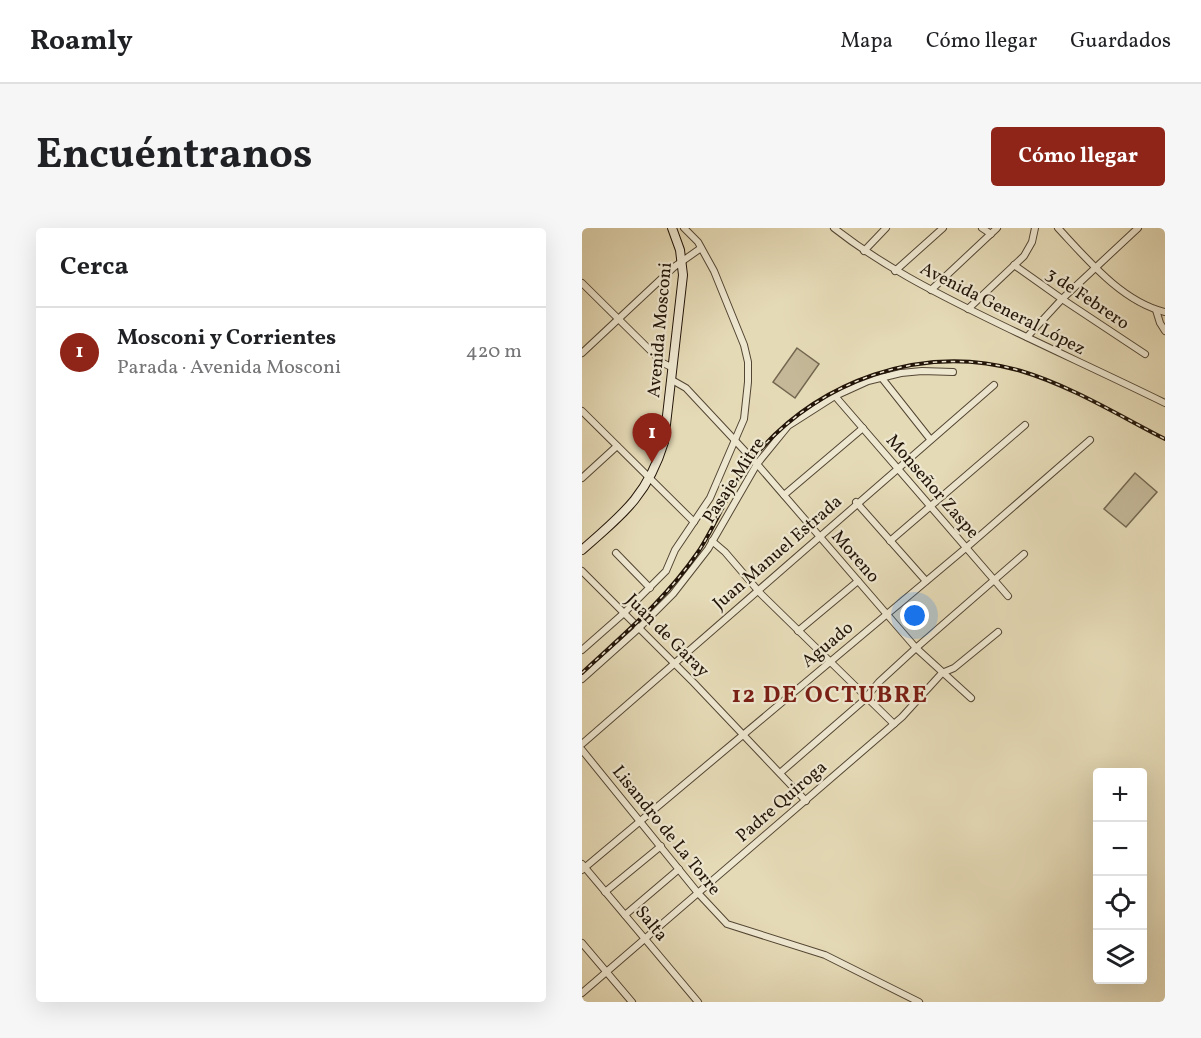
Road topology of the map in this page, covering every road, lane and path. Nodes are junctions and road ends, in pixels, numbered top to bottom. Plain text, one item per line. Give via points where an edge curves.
1 (672, 228) edge
2 (684, 228) edge
3 (834, 228) edge
4 (886, 228) edge
5 (943, 228) edge
6 (982, 228) edge
7 (997, 228) edge
8 (1035, 228) edge
9 (1058, 228) edge
10 (1138, 228) edge
11 (991, 234) junction
12 (701, 248) junction
13 (864, 251) junction
14 (683, 262) junction
15 (1014, 265) junction
16 (1095, 268) junction
17 (896, 271) junction
18 (582, 283) edge
19 (931, 290) junction
20 (1062, 299) junction
21 (968, 309) junction
22 (1156, 310) junction
23 (1165, 312) edge
24 (619, 318) junction
25 (1165, 331) edge
26 (1027, 337) junction
27 (582, 353) edge
28 (1145, 354) dead end
29 (673, 368) junction
30 (953, 372) dead end
31 (881, 377) junction
32 (672, 380) junction
33 (994, 385) dead end
34 (835, 396) junction
35 (1165, 403) edge
36 (582, 411) edge
37 (1025, 424) dead end
38 (863, 428) junction
39 (930, 439) junction
40 (734, 440) junction
41 (1090, 440) dead end
42 (617, 446) junction
43 (757, 464) junction
44 (897, 467) junction
45 (582, 478) edge
46 (650, 478) junction
47 (784, 495) junction
48 (856, 502) junction
49 (931, 506) junction
50 (694, 522) junction
51 (819, 537) junction
52 (712, 541) junction
53 (890, 541) junction
54 (967, 547) junction
55 (582, 550) edge
56 (616, 553) dead end
57 (1024, 555) dead end
58 (582, 571) edge
59 (994, 580) junction
60 (858, 581) junction
61 (926, 581) junction
62 (650, 588) junction
63 (758, 589) junction
64 (1008, 596) dead end
65 (624, 613) junction
66 (886, 614) junction
67 (639, 628) junction
68 (798, 631) junction
69 (998, 632) dead end
70 (916, 648) junction
71 (582, 650) edge
72 (830, 662) junction
73 (674, 663) junction
74 (942, 673) junction
75 (582, 679) edge
76 (866, 696) junction
77 (971, 698) dead end
78 (894, 723) junction
79 (743, 735) junction
80 (582, 744) edge
81 (582, 750) edge
82 (780, 773) junction
83 (806, 801) junction
84 (640, 821) junction
85 (661, 846) junction
86 (583, 867) edge
87 (679, 869) junction
88 (605, 891) junction
89 (698, 893) junction
90 (625, 915) junction
91 (645, 939) junction
92 (582, 943) edge
93 (606, 972) junction
94 (582, 993) edge
95 (632, 1002) edge
96 (698, 1002) edge
97 (919, 1002) edge

1 - 14 street, Avenida Mosconi
2 - 12 street
3 - 13 street, Avenida General López
4 - 13 street
5 - 17 street
6 - 11 street
7 - 11 street
8 - 15 street via 1030,247
9 - 16 street
10 - 16 street
11 - 19 street
12 - 14 street
12 - 40 street via 734,316 748,362 744,419
13 - 17 street, Avenida General López
14 - 24 street
14 - 29 street, Avenida Mosconi
15 - 20 street, 3 de Febrero
15 - 21 street
16 - 20 street
16 - 22 street
17 - 19 street, Avenida General López
18 - 24 street
19 - 21 street, Avenida General López
20 - 26 street
20 - 28 street, 3 de Febrero
21 - 26 street, Avenida General López
22 - 23 street
22 - 25 street
24 - 27 street
24 - 29 street via 663,363
26 - 35 street, Avenida General López
29 - 32 street, Avenida Mosconi
30 - 31 street, Pasaje Mitre via 922,371
31 - 34 street, Pasaje Mitre
31 - 39 street
32 - 40 street, Moreno via 686,388
32 - 46 street, Avenida Mosconi via 664,442
33 - 39 street, Juan Manuel Estrada
34 - 38 street, Monseñor Zaspe
34 - 43 street, Pasaje Mitre via 788,426
36 - 42 street
37 - 49 street
38 - 44 street, Monseñor Zaspe
38 - 47 street
39 - 44 street, Juan Manuel Estrada
40 - 43 street, Moreno
40 - 50 street via 717,483
41 - 54 street, Aguado
42 - 45 street
42 - 46 street
43 - 47 street, Moreno
43 - 52 street, Pasaje Mitre
44 - 48 street, Juan Manuel Estrada
44 - 49 street, Monseñor Zaspe
46 - 50 street
46 - 55 street, Avenida Mosconi via 628,510
47 - 51 street, Moreno
48 - 51 street, Juan Manuel Estrada
48 - 53 street
49 - 53 street
49 - 54 street, Monseñor Zaspe
50 - 62 street via 666,571
51 - 60 street, Moreno
51 - 63 street, Juan Manuel Estrada
52 - 63 street
52 - 67 street, Pasaje Mitre via 673,594
53 - 61 street
54 - 59 street, Monseñor Zaspe
54 - 61 street, Aguado
56 - 62 street
57 - 59 street
58 - 65 street, Juan de Garay
59 - 64 street, Monseñor Zaspe
59 - 70 street
60 - 66 street, Moreno
60 - 68 street
61 - 66 street, Aguado
62 - 65 street
63 - 68 street
63 - 73 street, Juan Manuel Estrada
65 - 67 street, Juan de Garay
65 - 71 street
66 - 70 street, Moreno
66 - 72 street, Aguado
67 - 73 street, Juan de Garay
67 - 75 street, Pasaje Mitre
68 - 72 street
69 - 74 street, Padre Quiroga via 954,668
70 - 74 street, Moreno
70 - 76 street
72 - 76 street
72 - 79 street, Aguado
73 - 79 street, Juan de Garay
73 - 80 street, Juan Manuel Estrada
74 - 77 street, Moreno
74 - 78 street, Padre Quiroga
76 - 78 street
76 - 82 street
78 - 83 street, Padre Quiroga
79 - 82 street, Juan de Garay
79 - 84 street, Aguado
81 - 84 street, Lisandro de La Torre
82 - 83 street, Juan de Garay
83 - 89 street, Padre Quiroga
84 - 85 street, Lisandro de La Torre
84 - 86 street, Aguado
85 - 87 street, Lisandro de La Torre
85 - 88 street
86 - 88 street, Salta
87 - 89 street, Lisandro de La Torre
87 - 90 street
88 - 90 street, Salta
89 - 91 street, Padre Quiroga
89 - 97 street, Lisandro de La Torre via 732,927 825,955
90 - 91 street, Salta
91 - 93 street, Padre Quiroga
91 - 96 street, Salta
92 - 93 street
93 - 94 street, Padre Quiroga
93 - 95 street

